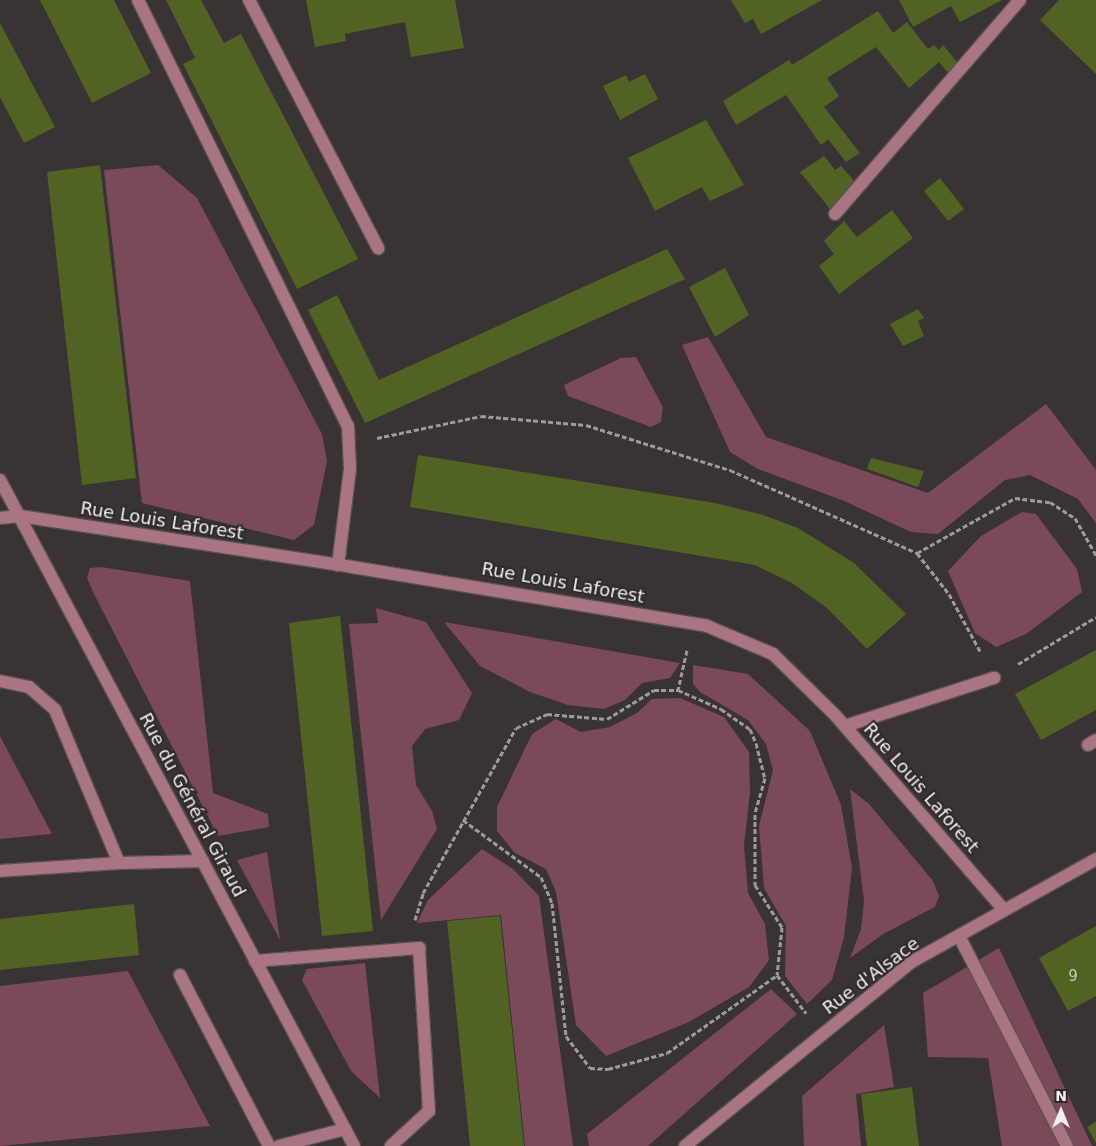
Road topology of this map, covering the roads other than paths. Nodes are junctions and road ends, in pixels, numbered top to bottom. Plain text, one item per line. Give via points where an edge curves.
1 (138, 0) edge
2 (250, 0) edge
3 (1020, 0) edge
4 (835, 214) dead end
5 (378, 248) dead end
6 (0, 480) edge
7 (20, 516) junction
8 (0, 518) edge
9 (338, 565) junction
10 (994, 678) road end
11 (0, 681) edge
12 (845, 726) junction
13 (1096, 859) edge
14 (203, 861) junction
15 (119, 862) junction
16 (0, 872) edge
17 (1004, 910) junction
18 (959, 936) junction
19 (255, 961) junction
20 (180, 975) dead end
21 (345, 1129) junction
22 (269, 1146) edge
23 (279, 1146) edge
24 (354, 1146) edge
25 (391, 1146) edge
26 (686, 1146) edge
27 (1067, 1146) edge

1 - 9 street via 348,426 350,469
2 - 5 street
3 - 4 street
6 - 7 street, Rue du Général Giraud
7 - 8 street, Rue Louis Laforest
7 - 9 street, Rue Louis Laforest
7 - 14 street, Rue du Général Giraud
9 - 12 street, Rue Louis Laforest via 693,623 773,654
10 - 12 street
11 - 15 street via 29,687 55,710
12 - 17 street, Rue Louis Laforest
13 - 17 street, Rue d'Alsace
14 - 15 street
14 - 19 street, Rue du Général Giraud
15 - 16 street
17 - 18 street, Rue d'Alsace
18 - 26 street, Rue d'Alsace via 914,961
18 - 27 street
19 - 21 street, Rue du Général Giraud
19 - 25 street via 419,948 429,1111
20 - 22 street
21 - 23 street
21 - 24 street, Rue du Général Giraud

